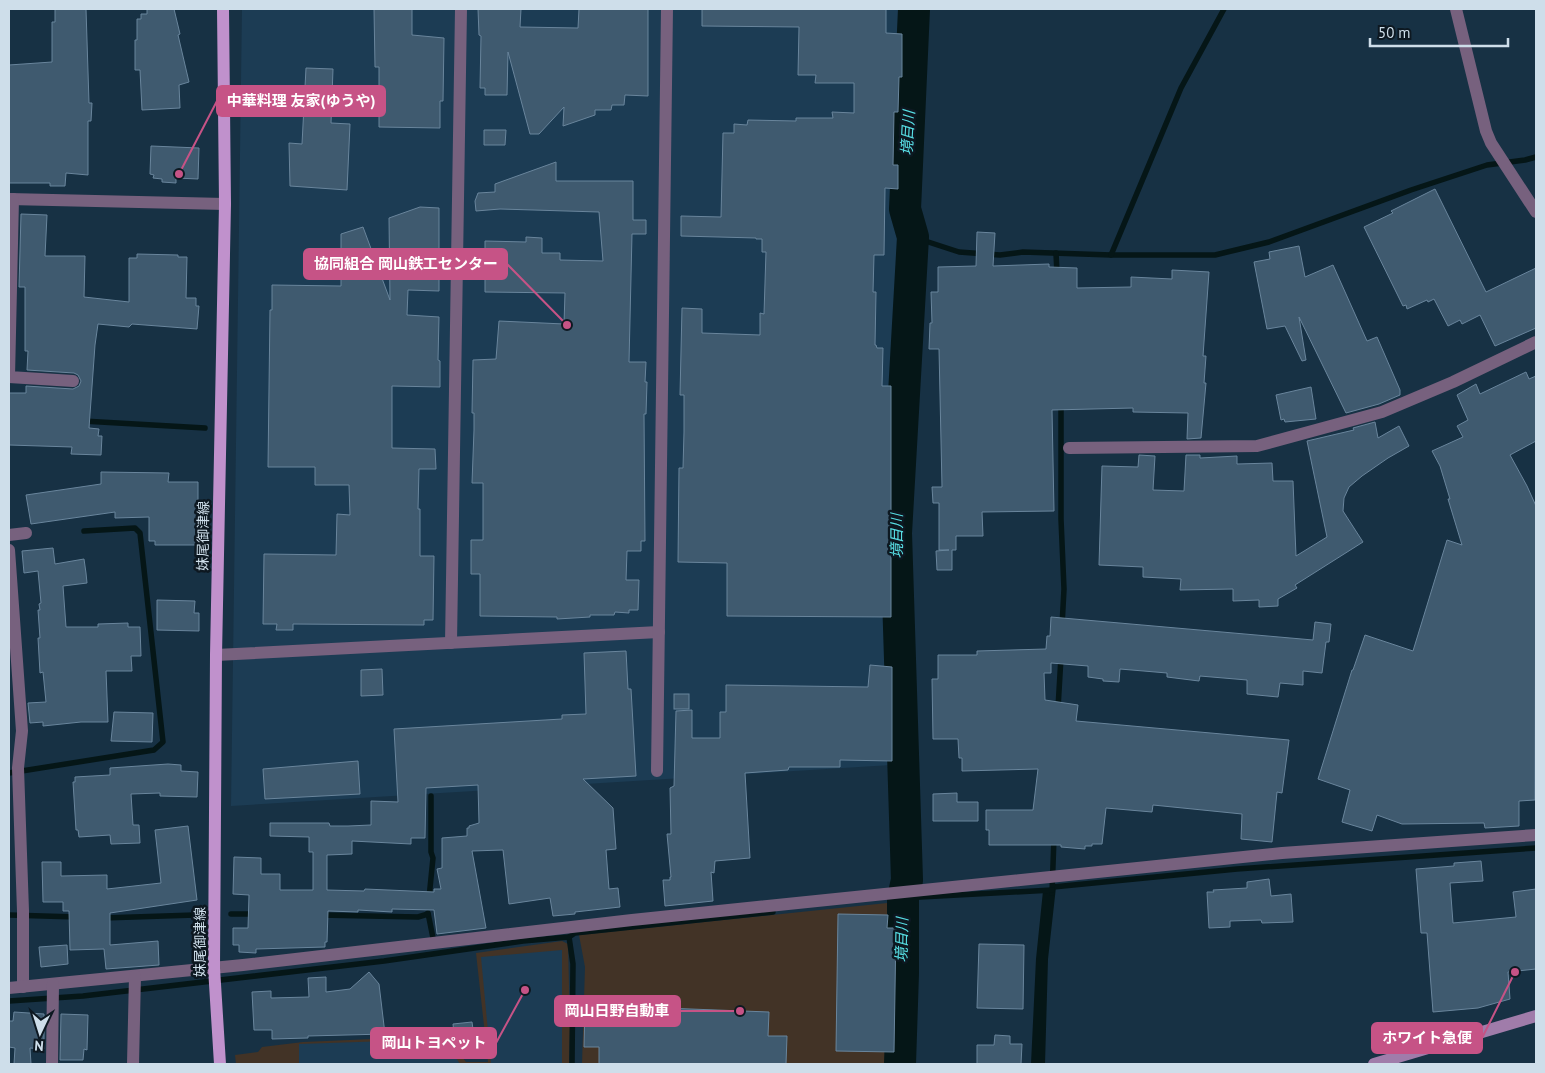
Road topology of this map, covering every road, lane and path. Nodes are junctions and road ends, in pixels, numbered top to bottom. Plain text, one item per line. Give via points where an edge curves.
1 (223, 9) edge
2 (461, 9) edge
3 (667, 9) edge
4 (1456, 9) edge
5 (11, 199) edge
6 (224, 204) junction
7 (1536, 212) edge
8 (1536, 342) edge
9 (73, 381) dead end
10 (1069, 448) dead end
11 (26, 533) dead end
12 (9, 536) edge
13 (9, 550) edge
14 (659, 632) junction
15 (451, 643) junction
16 (216, 654) junction
17 (657, 771) dead end
18 (1536, 835) edge
19 (214, 976) junction
20 (135, 986) junction
21 (23, 987) junction
22 (9, 988) edge
23 (52, 994) junction
24 (1536, 1016) edge
25 (52, 1064) edge
26 (133, 1064) edge
27 (220, 1064) edge
28 (1379, 1064) edge

1 - 6 main road, 妹尾御津線
2 - 15 street
3 - 14 street
4 - 7 street via 1486,131 1497,154
5 - 6 street
5 - 9 street via 9,377
6 - 16 main road, 妹尾御津線
8 - 10 street via 1382,412 1257,446
11 - 12 street
13 - 21 street via 22,731 18,772
14 - 15 street
14 - 17 street
15 - 16 street
16 - 19 main road, 妹尾御津線
18 - 19 street via 1282,853 911,890 632,920
19 - 20 street
19 - 27 main road, 妹尾御津線
20 - 23 street
20 - 26 street
21 - 22 street
21 - 23 street
23 - 25 street
24 - 28 main road

